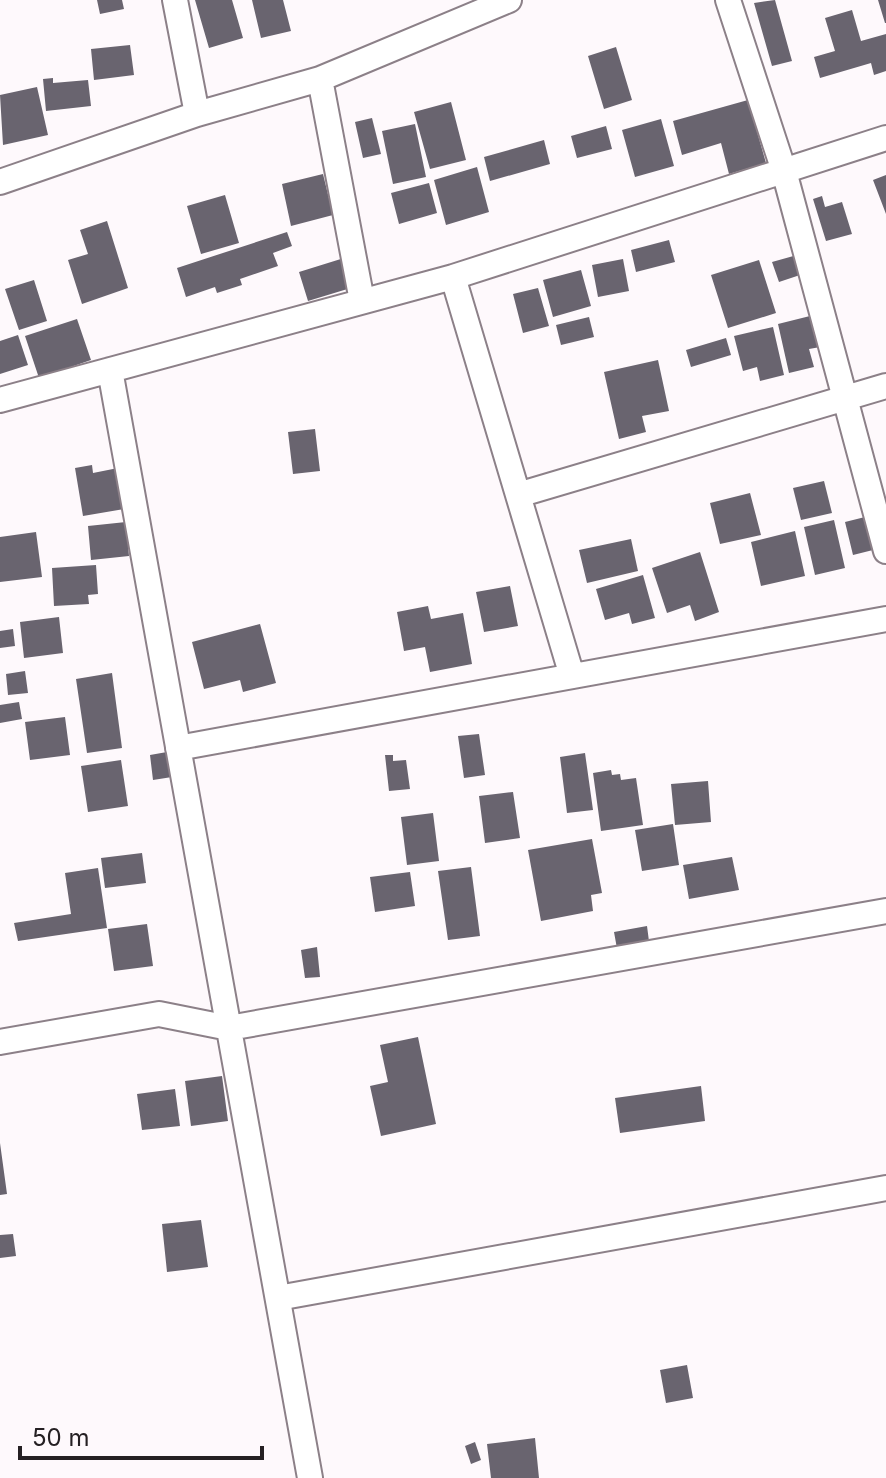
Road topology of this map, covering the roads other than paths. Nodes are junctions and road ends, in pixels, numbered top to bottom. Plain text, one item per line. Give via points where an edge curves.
1 (175, 0) edge
2 (509, 0) edge
3 (728, 0) edge
4 (320, 79) junction
5 (197, 114) junction
6 (886, 138) edge
7 (784, 171) junction
8 (0, 182) edge
9 (453, 277) junction
10 (362, 301) junction
11 (110, 370) junction
12 (886, 386) edge
13 (0, 400) edge
14 (845, 400) junction
15 (518, 495) junction
16 (886, 551) edge
17 (886, 619) edge
18 (572, 676) junction
19 (178, 748) junction
20 (886, 911) edge
21 (229, 1028) junction
22 (0, 1042) edge
23 (886, 1188) edge
24 (278, 1298) junction
25 (310, 1478) edge

1 - 5 street
2 - 4 street
3 - 7 street
4 - 5 street
4 - 10 street
5 - 8 street
6 - 7 street
7 - 9 street
7 - 14 street
9 - 10 street
9 - 15 street
10 - 11 street
11 - 13 street
11 - 19 street
12 - 14 street
14 - 15 street
14 - 16 street
15 - 18 street
17 - 18 street
18 - 19 street
19 - 21 street
20 - 21 street
21 - 22 street via 159,1014
21 - 24 street
23 - 24 street
24 - 25 street

